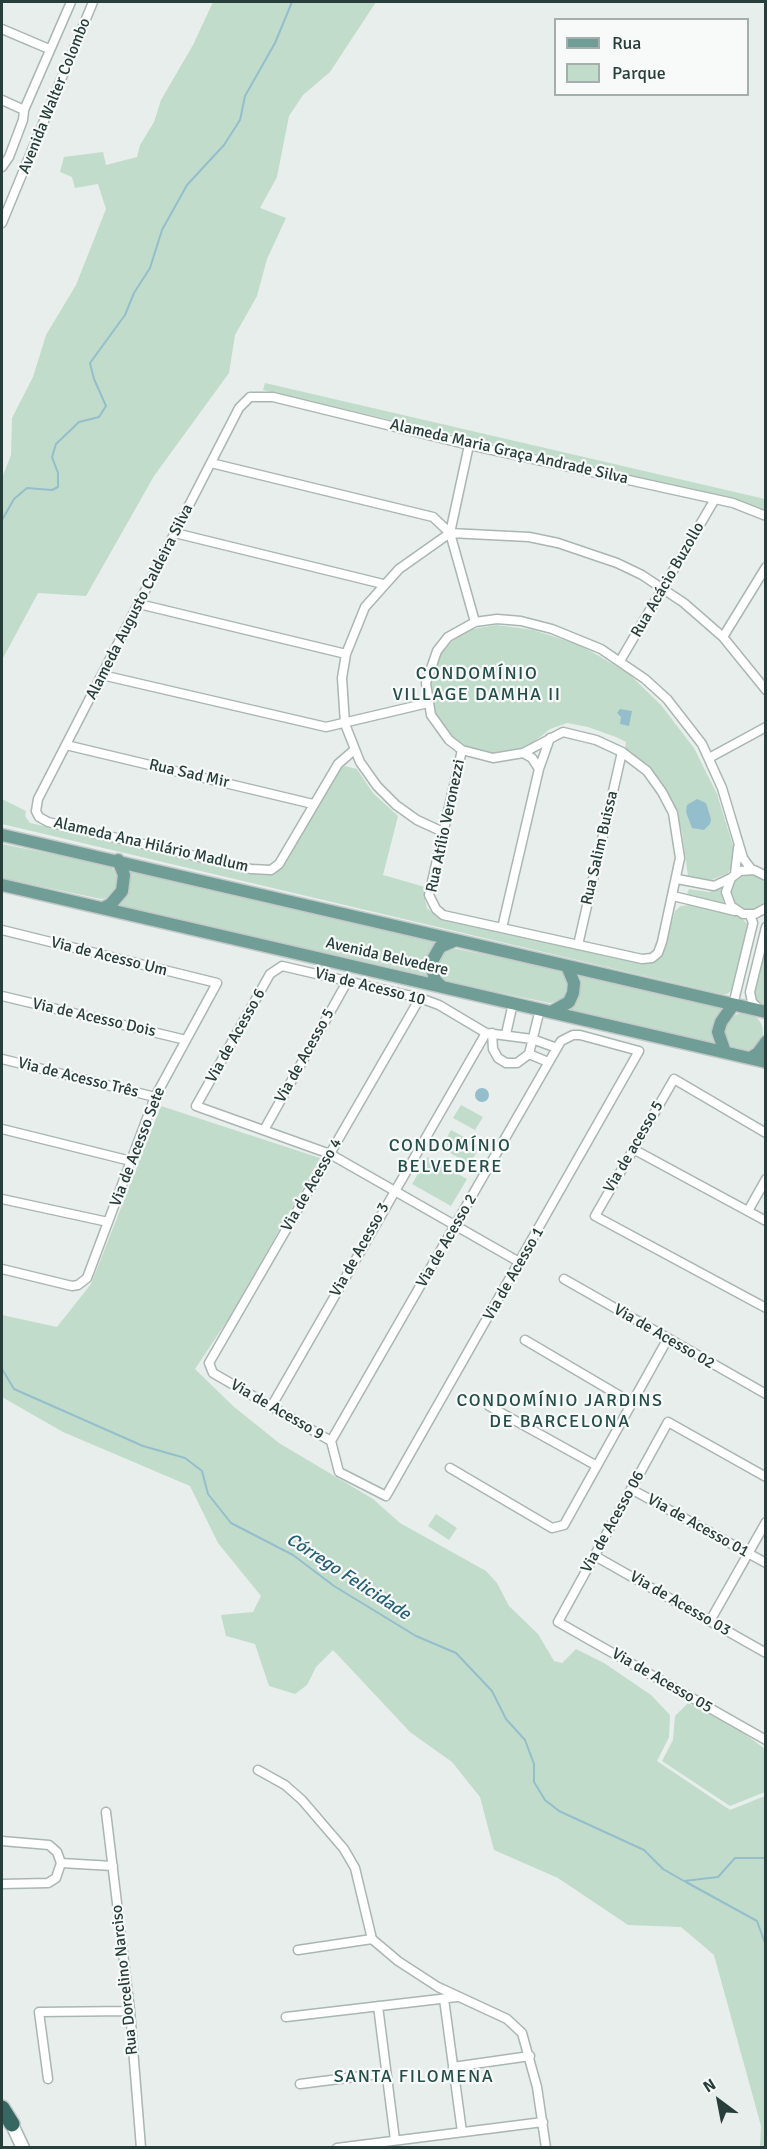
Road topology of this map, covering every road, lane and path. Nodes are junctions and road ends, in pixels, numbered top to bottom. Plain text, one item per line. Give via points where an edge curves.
1 (71, 2) edge
2 (93, 2) edge
3 (2, 30) edge
4 (49, 49) junction
5 (2, 100) edge
6 (24, 110) junction
7 (2, 167) edge
8 (2, 224) edge
9 (250, 397) joint
10 (469, 445) junction
11 (211, 463) junction
12 (715, 499) junction
13 (765, 516) edge
14 (175, 533) junction
15 (450, 533) junction
16 (765, 567) edge
17 (384, 584) junction
18 (663, 588) junction
19 (139, 604) junction
20 (475, 622) junction
21 (723, 637) junction
22 (346, 654) junction
23 (620, 661) junction
24 (102, 675) junction
25 (765, 690) edge
26 (428, 703) junction
27 (345, 724) junction
28 (765, 727) edge
29 (550, 738) junction
30 (66, 745) junction
31 (462, 750) junction
32 (353, 751) junction
33 (622, 752) junction
34 (523, 753) junction
35 (709, 758) junction
36 (539, 769) junction
37 (312, 804) junction
38 (36, 811) joint
39 (443, 832) junction
40 (735, 833) junction
41 (2, 835) edge
42 (118, 860) junction
43 (765, 867) edge
44 (752, 869) junction
45 (733, 876) junction
46 (765, 876) edge
47 (677, 879) junction
48 (2, 885) edge
49 (673, 896) junction
50 (104, 908) junction
51 (736, 911) junction
52 (763, 911) edge
53 (750, 915) junction
54 (765, 925) edge
55 (502, 928) junction
56 (2, 930) edge
57 (456, 940) junction
58 (578, 945) junction
59 (567, 966) junction
60 (277, 967) joint
61 (347, 982) junction
62 (217, 983) joint
63 (441, 986) junction
64 (2, 996) edge
65 (420, 998) junction
66 (513, 1003) junction
67 (733, 1005) junction
68 (540, 1009) junction
69 (553, 1011) junction
70 (764, 1014) edge
71 (489, 1033) junction
72 (506, 1034) junction
73 (532, 1039) junction
74 (186, 1040) junction
75 (765, 1042) edge
76 (559, 1044) junction
77 (725, 1053) junction
78 (529, 1054) junction
79 (2, 1059) edge
80 (750, 1059) junction
81 (548, 1062) junction
82 (765, 1062) edge
83 (155, 1097) junction
84 (2, 1129) edge
85 (264, 1130) junction
86 (765, 1133) edge
87 (633, 1149) junction
88 (330, 1154) junction
89 (131, 1161) junction
90 (765, 1179) edge
91 (394, 1190) junction
92 (2, 1198) edge
93 (748, 1211) junction
94 (765, 1221) edge
95 (108, 1222) junction
96 (456, 1226) junction
97 (521, 1263) junction
98 (2, 1269) edge
99 (564, 1279) dead end
100 (765, 1308) edge
101 (525, 1340) dead end
102 (667, 1340) junction
103 (213, 1373) joint
104 (765, 1394) edge
105 (632, 1402) junction
106 (489, 1406) dead end
107 (271, 1407) junction
108 (331, 1441) junction
109 (597, 1466) junction
110 (450, 1468) dead end
111 (765, 1477) edge
112 (631, 1489) junction
113 (386, 1496) joint
114 (765, 1522) edge
115 (748, 1553) junction
116 (595, 1556) junction
117 (765, 1563) edge
118 (710, 1621) junction
119 (558, 1622) joint
120 (765, 1653) edge
121 (765, 1740) edge
122 (258, 1770) dead end
123 (106, 1812) dead end
124 (2, 1841) edge
125 (61, 1863) junction
126 (113, 1866) junction
127 (2, 1884) edge
128 (372, 1939) junction
129 (298, 1950) dead end
130 (457, 1997) junction
131 (444, 1998) junction
132 (378, 2006) junction
133 (130, 2011) junction
134 (286, 2017) dead end
135 (530, 2056) junction
136 (453, 2067) junction
137 (386, 2073) junction
138 (48, 2079) dead end
139 (300, 2084) dead end
140 (2, 2103) edge
141 (2, 2108) edge
142 (543, 2122) junction
143 (12, 2124) junction
144 (462, 2132) junction
145 (395, 2140) junction
146 (23, 2148) edge
147 (141, 2148) edge
148 (337, 2148) edge
149 (546, 2148) edge

1 - 4 street
2 - 8 street, Avenida Walter Colombo
3 - 4 street
4 - 6 street via 48,60
5 - 6 street
6 - 7 street
9 - 10 street, Alameda Maria Graça Andrade Silva via 273,397
9 - 11 street, Alameda Augusto Caldeira Silva via 239,408
10 - 12 street, Alameda Maria Graça Andrade Silva
10 - 15 street
11 - 14 street, Alameda Augusto Caldeira Silva
11 - 15 street via 433,517
12 - 13 street, Alameda Maria Graça Andrade Silva
12 - 18 street, Rua Acácio Buzollo
14 - 17 street
14 - 19 street, Alameda Augusto Caldeira Silva
15 - 17 street
15 - 18 street via 529,537 558,543 617,563
15 - 20 street
16 - 21 street
17 - 22 street via 365,607
18 - 21 street
18 - 23 street, Rua Acácio Buzollo
19 - 22 street
19 - 24 street, Alameda Augusto Caldeira Silva
20 - 23 street via 505,620 552,629
20 - 26 street via 448,637 436,651 426,683
21 - 25 street
22 - 27 street via 342,694
23 - 35 street via 667,699
24 - 27 street via 326,727
24 - 30 street, Alameda Augusto Caldeira Silva
26 - 27 street
26 - 31 street via 438,727
27 - 32 street
28 - 35 street
29 - 33 street via 563,732 596,740
29 - 34 street
29 - 36 street
30 - 37 street, Rua Sad Mir
30 - 38 street, Alameda Augusto Caldeira Silva via 38,799
31 - 34 street via 493,758
31 - 39 street, Rua Atílio Veronezzi
32 - 37 street via 338,764
32 - 39 street via 377,786 396,805
33 - 47 street via 647,771 672,813 680,858
33 - 58 street, Rua Salim Buissa
34 - 36 street
35 - 40 street
36 - 55 street
37 - 38 street, Alameda Ana Hilário Madlum via 279,864 271,870 48,822
39 - 55 street, Rua Atílio Veronezzi via 430,886 431,902 443,915
40 - 44 street via 743,858
40 - 45 street via 738,849
41 - 42 main road, Avenida Belvedere
42 - 50 main road via 124,875 122,891
42 - 57 main road, Avenida Belvedere
43 - 44 street
44 - 45 street
44 - 46 street
45 - 47 street via 714,886
45 - 51 street via 726,892
47 - 49 street
48 - 50 main road, Avenida Belvedere
49 - 51 street
49 - 58 street via 662,942 652,958
50 - 63 main road, Avenida Belvedere
51 - 53 street
52 - 53 street
52 - 54 street
53 - 67 street via 753,924
54 - 70 street via 750,992 752,1002
55 - 58 street
56 - 62 street, Via de Acesso Um
57 - 59 main road, Avenida Belvedere
57 - 63 main road via 440,947 431,963 435,980
59 - 67 main road, Avenida Belvedere
59 - 69 main road via 574,983 573,993 569,1002
60 - 61 street, Via de Acesso 10
60 - 85 street, Via de Acesso 6 via 196,1106
61 - 65 street, Via de Acesso 10
61 - 85 street, Via de Acesso 5
62 - 74 street, Via de Acesso Sete
63 - 66 main road, Avenida Belvedere
64 - 74 street, Via de Acesso Dois
65 - 71 street, Via de Acesso 10
65 - 88 street, Via de Acesso 4
66 - 68 main road, Avenida Belvedere
66 - 72 street
67 - 70 main road, Avenida Belvedere
67 - 77 main road via 718,1032
68 - 69 main road, Avenida Belvedere
68 - 73 street
69 - 77 main road, Avenida Belvedere
71 - 72 street
71 - 78 street via 498,1058 506,1063 517,1063
71 - 91 street, Via de Acesso 3
72 - 73 street
73 - 76 street
73 - 78 street
74 - 83 street, Via de Acesso Sete
75 - 80 main road
76 - 81 street, Via de Acesso 2
76 - 97 street, Via de Acesso 1 via 580,1035 639,1051
77 - 80 main road, Avenida Belvedere
78 - 81 street
79 - 83 street, Via de Acesso Três
80 - 82 main road, Avenida Belvedere
81 - 96 street, Via de Acesso 2
83 - 89 street, Via de Acesso Sete
84 - 89 street
85 - 88 street
86 - 87 street, Via de acesso 5 via 674,1079
87 - 93 street
87 - 100 street, Via de acesso 5 via 595,1216
88 - 91 street
88 - 103 street, Via de Acesso 4 via 208,1363
89 - 95 street, Via de Acesso Sete
90 - 93 street
91 - 96 street
91 - 107 street, Via de Acesso 3
92 - 95 street
93 - 94 street
95 - 98 street, Via de Acesso Sete via 83,1282 72,1286
96 - 97 street
96 - 108 street, Via de Acesso 2
97 - 113 street, Via de Acesso 1
99 - 102 street, Via de Acesso 02
101 - 105 street
102 - 104 street, Via de Acesso 02
102 - 105 street
103 - 107 street, Via de Acesso 9
105 - 109 street
106 - 109 street
107 - 108 street, Via de Acesso 9
108 - 113 street, Via de Acesso 9 via 339,1472
109 - 110 street via 567,1520 558,1528
111 - 112 street, Via de Acesso 06 via 668,1422
112 - 115 street, Via de Acesso 01
112 - 116 street, Via de Acesso 06
114 - 115 street
115 - 117 street, Via de Acesso 01
115 - 118 street
116 - 118 street, Via de Acesso 03
116 - 119 street, Via de Acesso 06
118 - 120 street, Via de Acesso 03
119 - 121 street, Via de Acesso 05
122 - 128 street via 302,1800 344,1849 355,1868
123 - 126 street, Rua Dorcelino Narciso
124 - 125 street via 49,1845
125 - 126 street
125 - 127 street via 56,1878 48,1883
126 - 133 street, Rua Dorcelino Narciso
128 - 129 street
128 - 130 street via 398,1961
130 - 131 street
130 - 135 street via 507,2019 522,2033
131 - 132 street
131 - 136 street
132 - 134 street
132 - 137 street
133 - 138 street via 39,2012
133 - 147 street, Rua Dorcelino Narciso
135 - 136 street
135 - 142 street
136 - 144 street
137 - 139 street
137 - 145 street
140 - 143 main road
141 - 143 highway
142 - 144 street
142 - 149 street
143 - 146 main road
144 - 145 street
145 - 148 street

